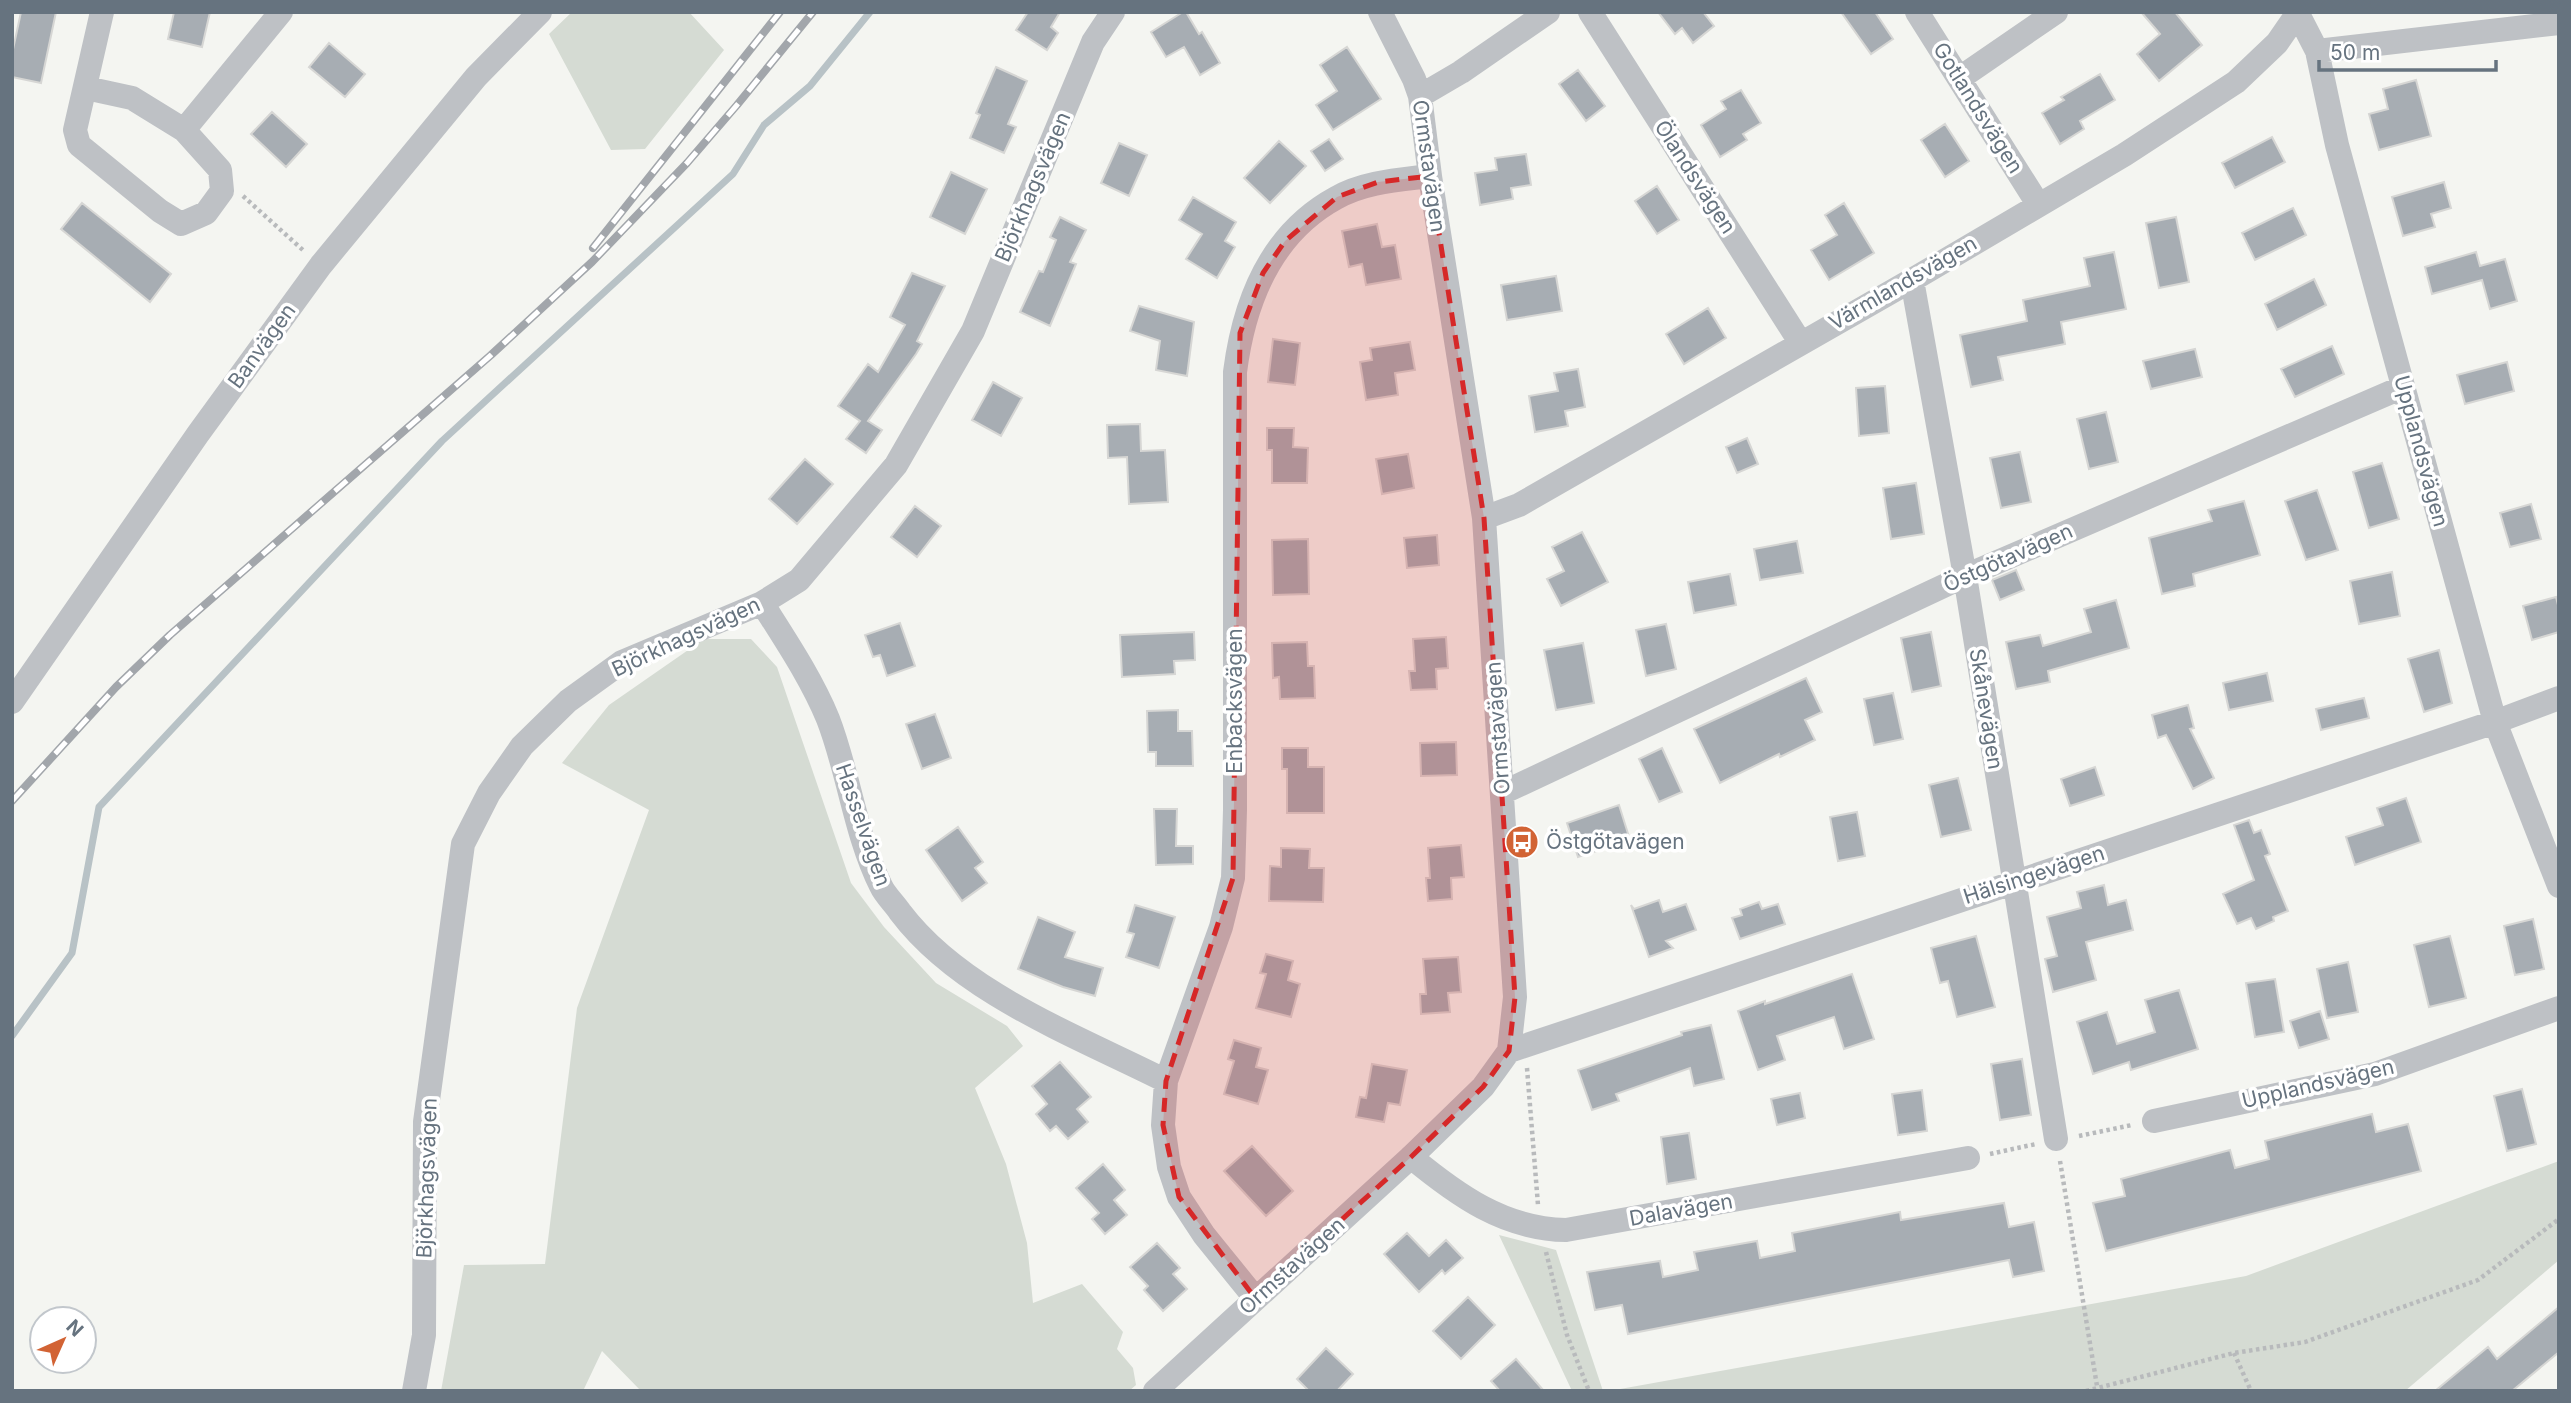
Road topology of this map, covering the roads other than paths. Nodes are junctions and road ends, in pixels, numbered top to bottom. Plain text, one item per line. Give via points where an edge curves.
1 (102, 12) edge
2 (281, 12) edge
3 (540, 12) edge
4 (1113, 12) edge
5 (1380, 12) edge
6 (1548, 12) edge
7 (1590, 12) edge
8 (1917, 12) edge
9 (2056, 12) edge
10 (2297, 13) edge
11 (2559, 23) edge
12 (2317, 51) junction
13 (1960, 78) junction
14 (86, 88) junction
15 (1420, 96) junction
16 (184, 130) junction
17 (1430, 176) junction
18 (2038, 204) junction
19 (1912, 280) junction
20 (1800, 342) junction
21 (2403, 387) junction
22 (1484, 519) junction
23 (1965, 576) junction
24 (762, 603) junction
25 (2559, 698) edge
26 (12, 702) edge
27 (2495, 722) junction
28 (1502, 793) junction
29 (2013, 881) junction
30 (2559, 886) edge
31 (2559, 1008) edge
32 (1510, 1051) junction
33 (1166, 1081) junction
34 (2154, 1121) dead end
35 (2056, 1139) road end
36 (1411, 1157) junction
37 (1968, 1158) dead end
38 (1255, 1298) junction
39 (414, 1391) edge
40 (1156, 1391) edge

1 - 14 street
2 - 16 street
3 - 26 street, Banvägen via 476,76 320,265
4 - 24 street, Björkhagsvägen via 1093,42 973,331 896,465 799,580
5 - 15 street, Ormstavägen
6 - 15 street
7 - 20 street, Ölandsvägen
8 - 13 street, Gotlandsvägen
9 - 13 street
10 - 12 street, Upplandsvägen
10 - 18 street, Värmlandsvägen via 2277,43 2236,82
11 - 12 street
12 - 21 street, Upplandsvägen via 2337,145
13 - 18 street, Gotlandsvägen
14 - 16 street via 132,98
14 - 16 street via 75,130 79,145 181,224 206,214 222,191 220,170
15 - 17 street, Ormstavägen
17 - 22 street, Ormstavägen
17 - 33 street, Enbacksvägen via 1378,182 1337,197 1309,217 1263,273 1240,333 1235,373 1233,878 1221,927
18 - 19 street, Värmlandsvägen
19 - 20 street, Värmlandsvägen
19 - 23 street, Skånevägen
20 - 22 street, Värmlandsvägen via 1519,505
21 - 23 street, Östgötavägen
21 - 27 street, Upplandsvägen
22 - 28 street, Ormstavägen
23 - 28 street, Östgötavägen
23 - 29 street, Skånevägen
24 - 33 street, Hasselvägen via 799,661 827,719 881,887 910,925 956,968 1009,1003
24 - 39 street, Björkhagsvägen via 622,662 568,701 522,746 489,793 463,844 425,1122 424,1335
25 - 27 street, Hälsingevägen
27 - 29 street, Hälsingevägen
27 - 30 street, Upplandsvägen
28 - 32 street, Ormstavägen via 1515,997
29 - 32 street, Hälsingevägen
29 - 35 street, Skånevägen
31 - 34 street, Upplandsvägen via 2375,1074
32 - 36 street, Ormstavägen via 1483,1087
33 - 38 street, Enbacksvägen via 1163,1125 1179,1197
36 - 37 street, Dalavägen via 1450,1189 1506,1219 1540,1230 1566,1230
36 - 38 street, Ormstavägen
38 - 40 street, Ormstavägen

